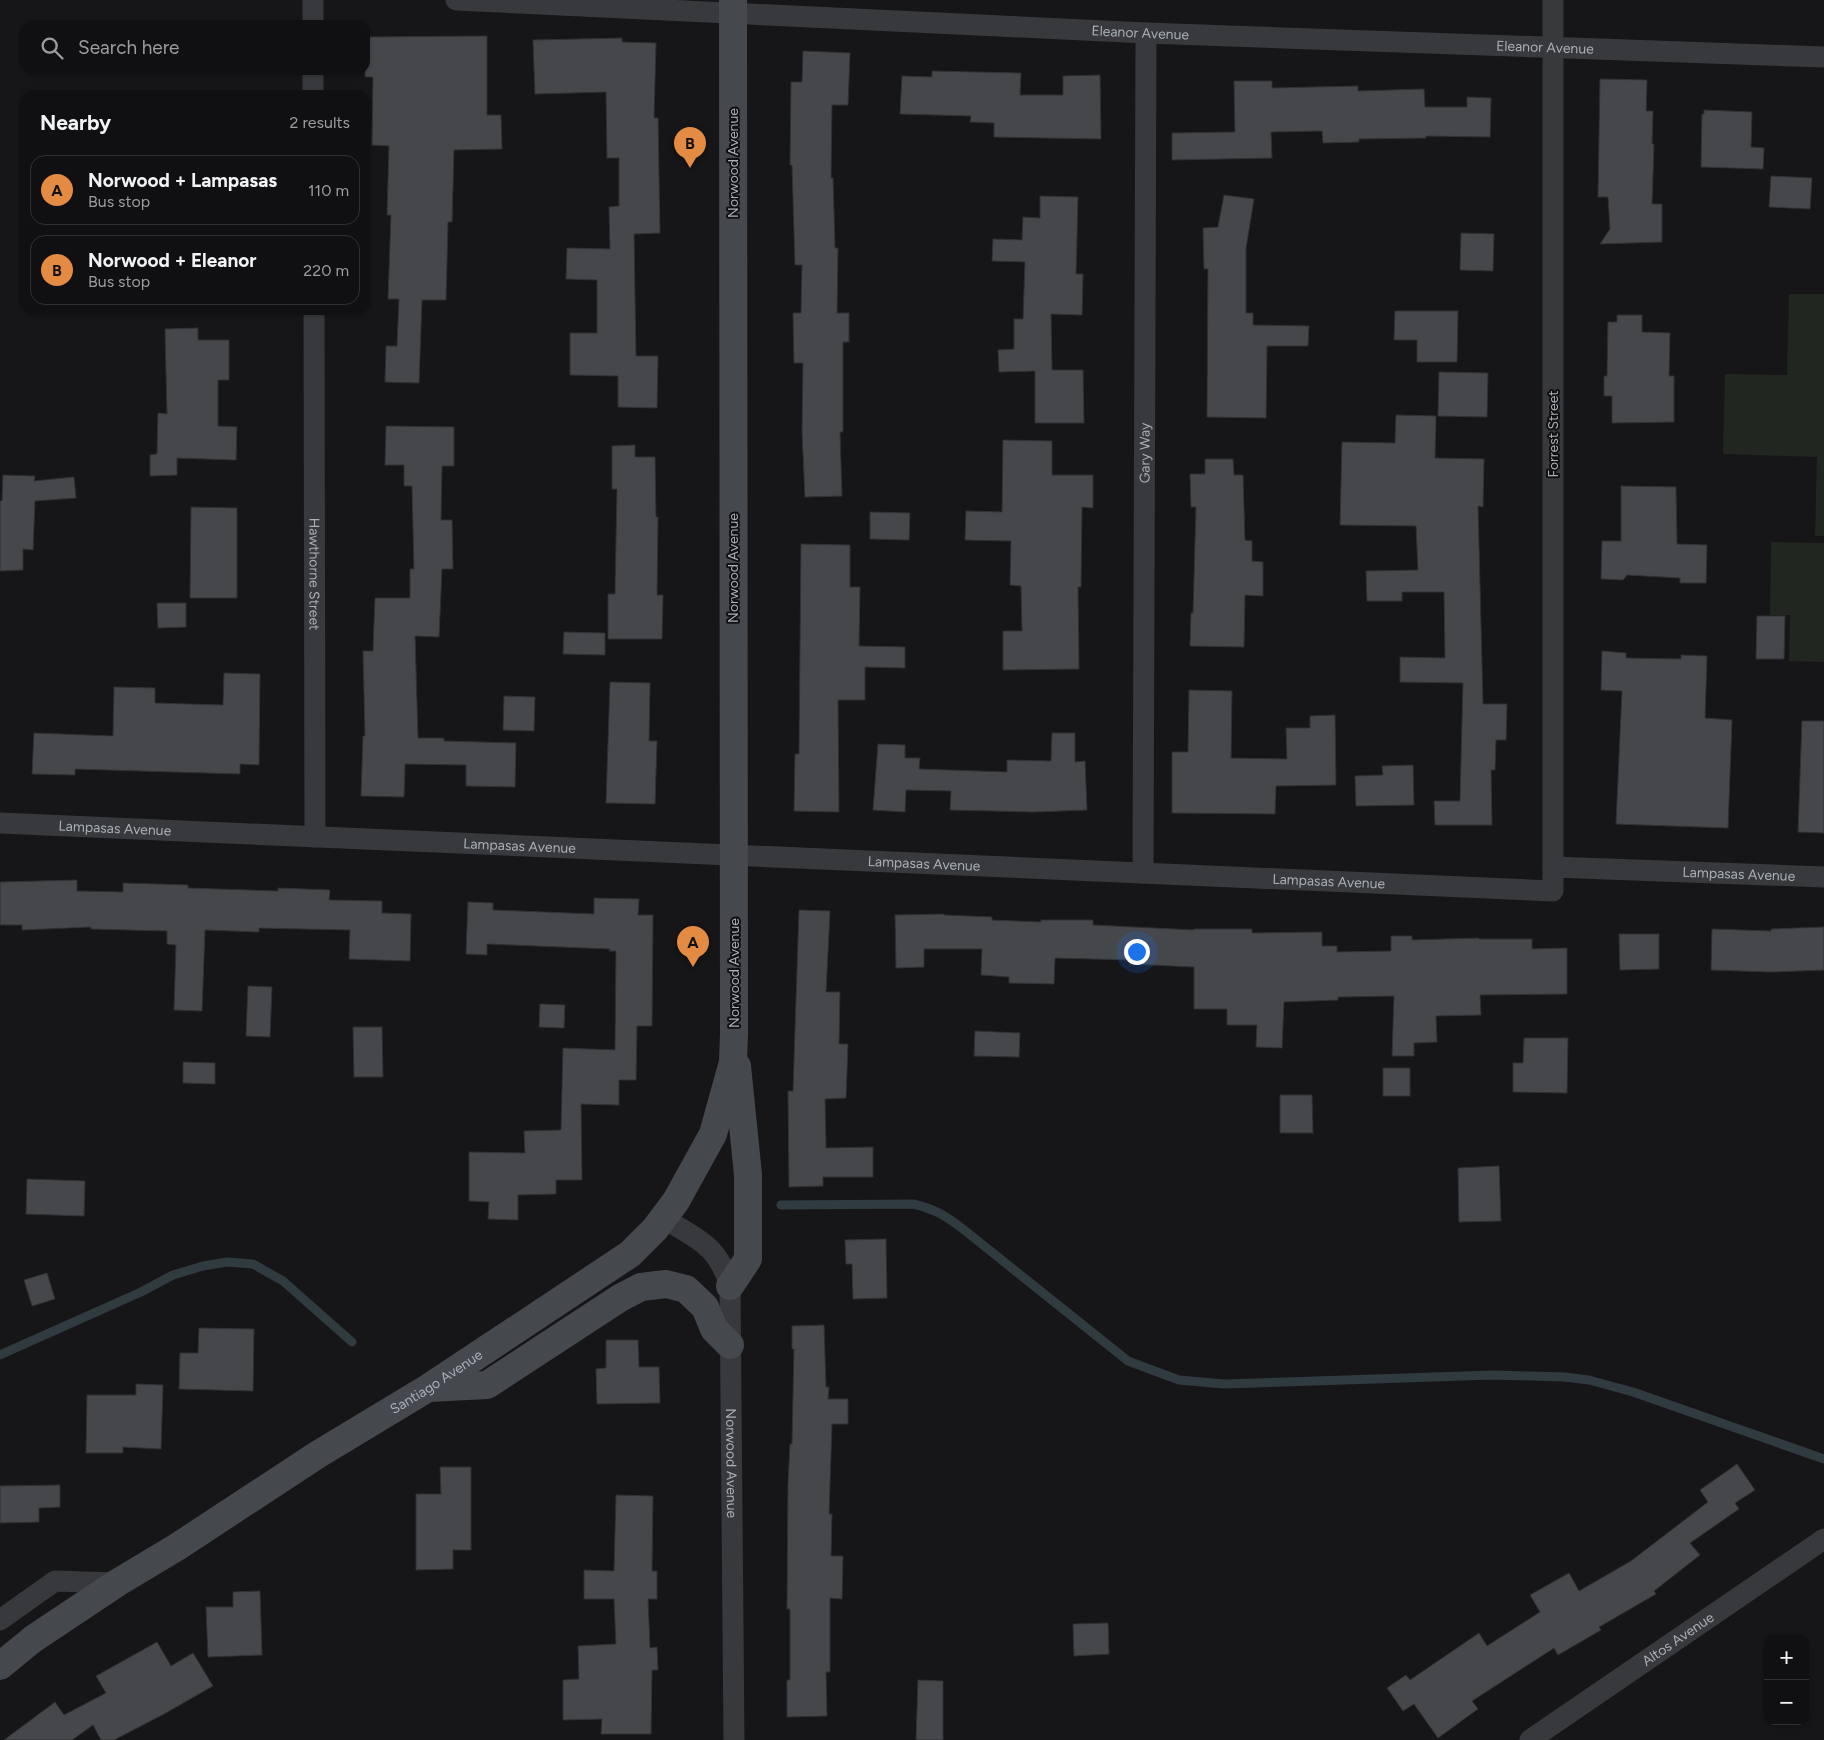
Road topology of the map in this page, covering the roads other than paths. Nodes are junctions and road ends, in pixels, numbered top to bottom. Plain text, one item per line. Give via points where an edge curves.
1 (313, 0) edge
2 (456, 0) edge
3 (1553, 0) edge
4 (733, 6) edge
5 (313, 20) edge
6 (1146, 33) junction
7 (1553, 47) junction
8 (1824, 57) edge
9 (313, 75) edge
10 (313, 90) edge
11 (314, 315) edge
12 (0, 824) edge
13 (315, 837) junction
14 (733, 855) junction
15 (1553, 868) junction
16 (1144, 873) junction
17 (1824, 877) edge
18 (734, 1034) junction
19 (713, 1134) joint
20 (663, 1218) junction
21 (730, 1286) junction
22 (730, 1345) junction
23 (428, 1388) junction
24 (1824, 1539) edge
25 (117, 1583) junction
26 (0, 1620) edge
27 (0, 1666) edge
28 (734, 1740) edge
29 (1530, 1740) edge

1 - 5 street
2 - 4 street, Eleanor Avenue
3 - 7 street, Forrest Street
4 - 6 street, Eleanor Avenue
4 - 14 main road, Norwood Avenue
6 - 7 street, Eleanor Avenue
6 - 16 street, Gary Way
7 - 8 street, Eleanor Avenue
7 - 15 street, Forrest Street
9 - 10 street
11 - 13 street, Hawthorne Street
12 - 13 street, Lampasas Avenue
13 - 14 street, Lampasas Avenue
14 - 16 street, Lampasas Avenue
14 - 18 main road, Norwood Avenue
15 - 16 street, Lampasas Avenue via 1553,892
15 - 17 street, Lampasas Avenue
18 - 19 main road, Norwood Avenue via 733,1062
18 - 21 main road via 748,1175 748,1259
19 - 20 main road, Santiago Avenue
20 - 21 street, Norwood Avenue via 704,1242 725,1269
20 - 23 main road, Santiago Avenue via 630,1254
21 - 22 street, Norwood Avenue
22 - 23 main road via 714,1329 705,1307 686,1288 666,1284 641,1287 487,1385
22 - 28 street, Norwood Avenue
23 - 25 main road, Santiago Avenue
24 - 29 street, Altos Avenue
25 - 26 street via 54,1581
25 - 27 main road, Santiago Avenue

